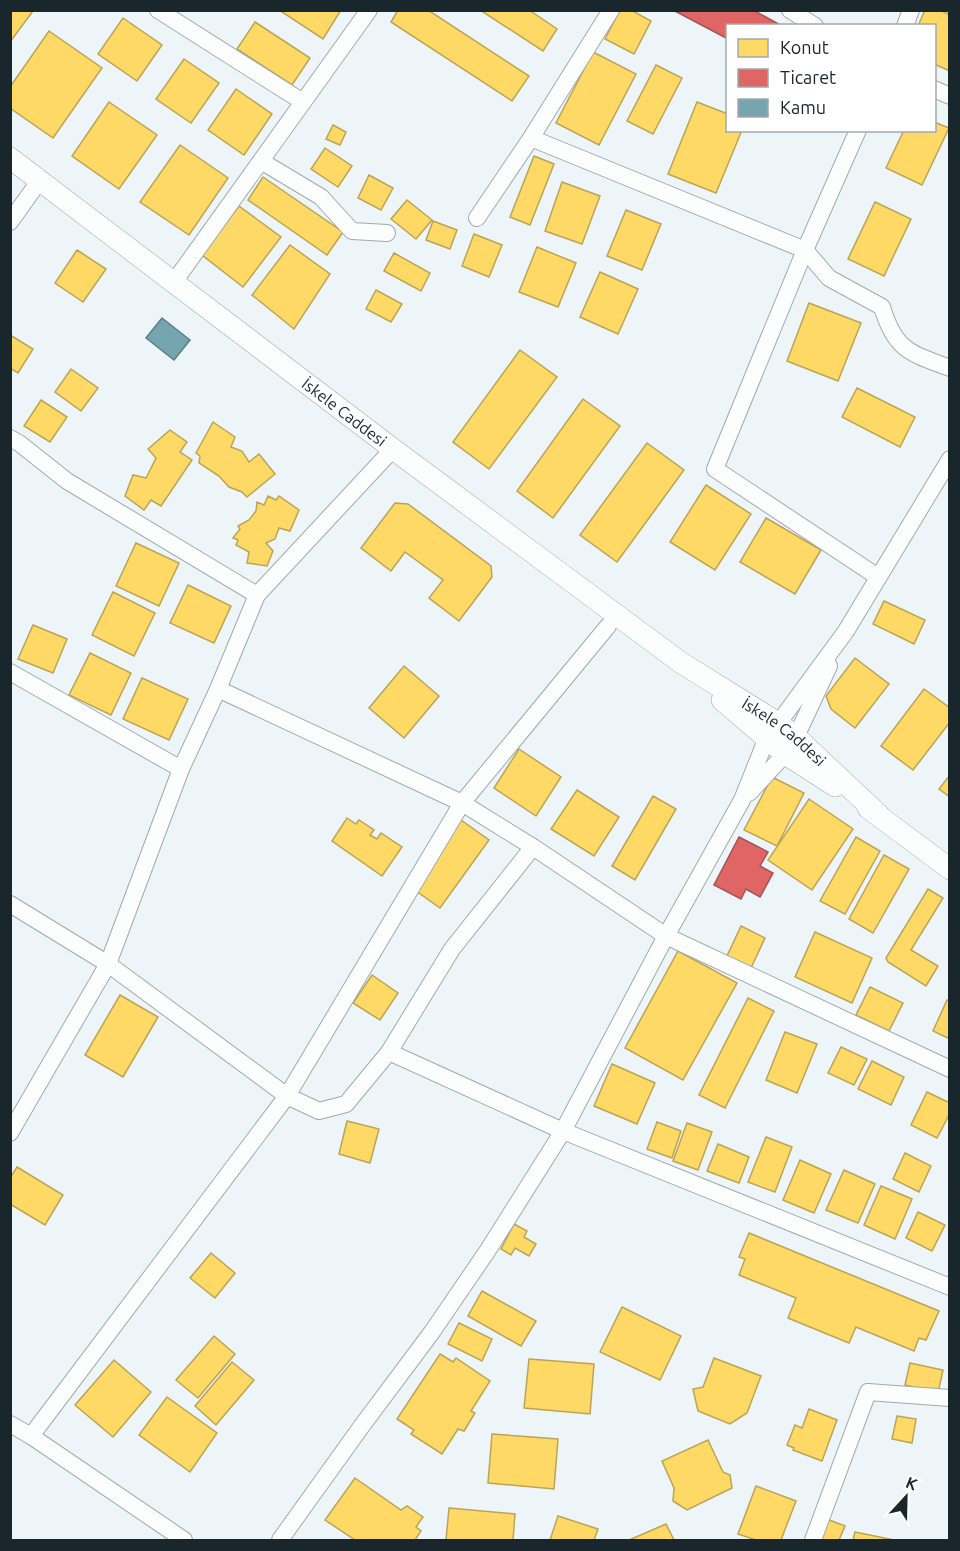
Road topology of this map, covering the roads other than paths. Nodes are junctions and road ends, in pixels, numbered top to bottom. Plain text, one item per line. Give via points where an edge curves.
1 (158, 10) edge
2 (369, 10) edge
3 (611, 10) edge
4 (790, 10) edge
5 (812, 24) edge
6 (936, 90) edge
7 (950, 96) edge
8 (303, 102) junction
9 (857, 132) edge
10 (531, 138) junction
11 (10, 158) edge
12 (261, 161) junction
13 (40, 180) junction
14 (477, 218) dead end
15 (10, 222) edge
16 (387, 233) dead end
17 (805, 250) junction
18 (174, 282) junction
19 (950, 368) edge
20 (10, 438) edge
21 (393, 450) junction
22 (950, 459) edge
23 (879, 577) junction
24 (256, 595) junction
25 (608, 626) dead end
26 (846, 631) junction
27 (10, 672) edge
28 (218, 689) junction
29 (772, 731) junction
30 (790, 745) junction
31 (181, 769) junction
32 (742, 800) junction
33 (462, 803) junction
34 (533, 847) junction
35 (950, 869) edge
36 (10, 904) edge
37 (666, 936) junction
38 (108, 964) junction
39 (389, 1052) junction
40 (950, 1069) edge
41 (287, 1096) junction
42 (563, 1131) junction
43 (10, 1133) edge
44 (950, 1287) edge
45 (950, 1398) edge
46 (10, 1424) edge
47 (31, 1436) junction
48 (184, 1540) edge
49 (280, 1540) edge
50 (813, 1540) edge

1 - 8 street
2 - 8 street
3 - 10 street
4 - 5 street
6 - 7 street
8 - 12 street
9 - 17 street
10 - 14 street
10 - 17 street
11 - 13 main road, İskele Caddesi
12 - 16 street via 321,197 352,231
12 - 18 street
13 - 15 street
13 - 18 main road, İskele Caddesi
17 - 19 street via 829,278 882,307 896,341 914,355
17 - 23 street via 715,469
18 - 21 main road, İskele Caddesi
20 - 24 street via 67,481
21 - 24 street
21 - 29 main road, İskele Caddesi
22 - 23 street
23 - 26 street
24 - 28 street
25 - 33 street
26 - 29 street
26 - 30 street
27 - 31 street
28 - 31 street
28 - 33 street
29 - 30 main road, İskele Caddesi
29 - 32 street
30 - 32 street
30 - 35 main road, İskele Caddesi
31 - 38 street
32 - 37 street
33 - 34 street
33 - 41 street
34 - 37 street
34 - 39 street via 452,949
36 - 38 street
37 - 40 street
37 - 42 street
38 - 41 street
38 - 43 street
39 - 41 street via 346,1104 319,1111
39 - 42 street
41 - 47 street
42 - 44 street
42 - 49 street via 476,1269
45 - 50 street via 868,1392
46 - 47 street
47 - 48 street

